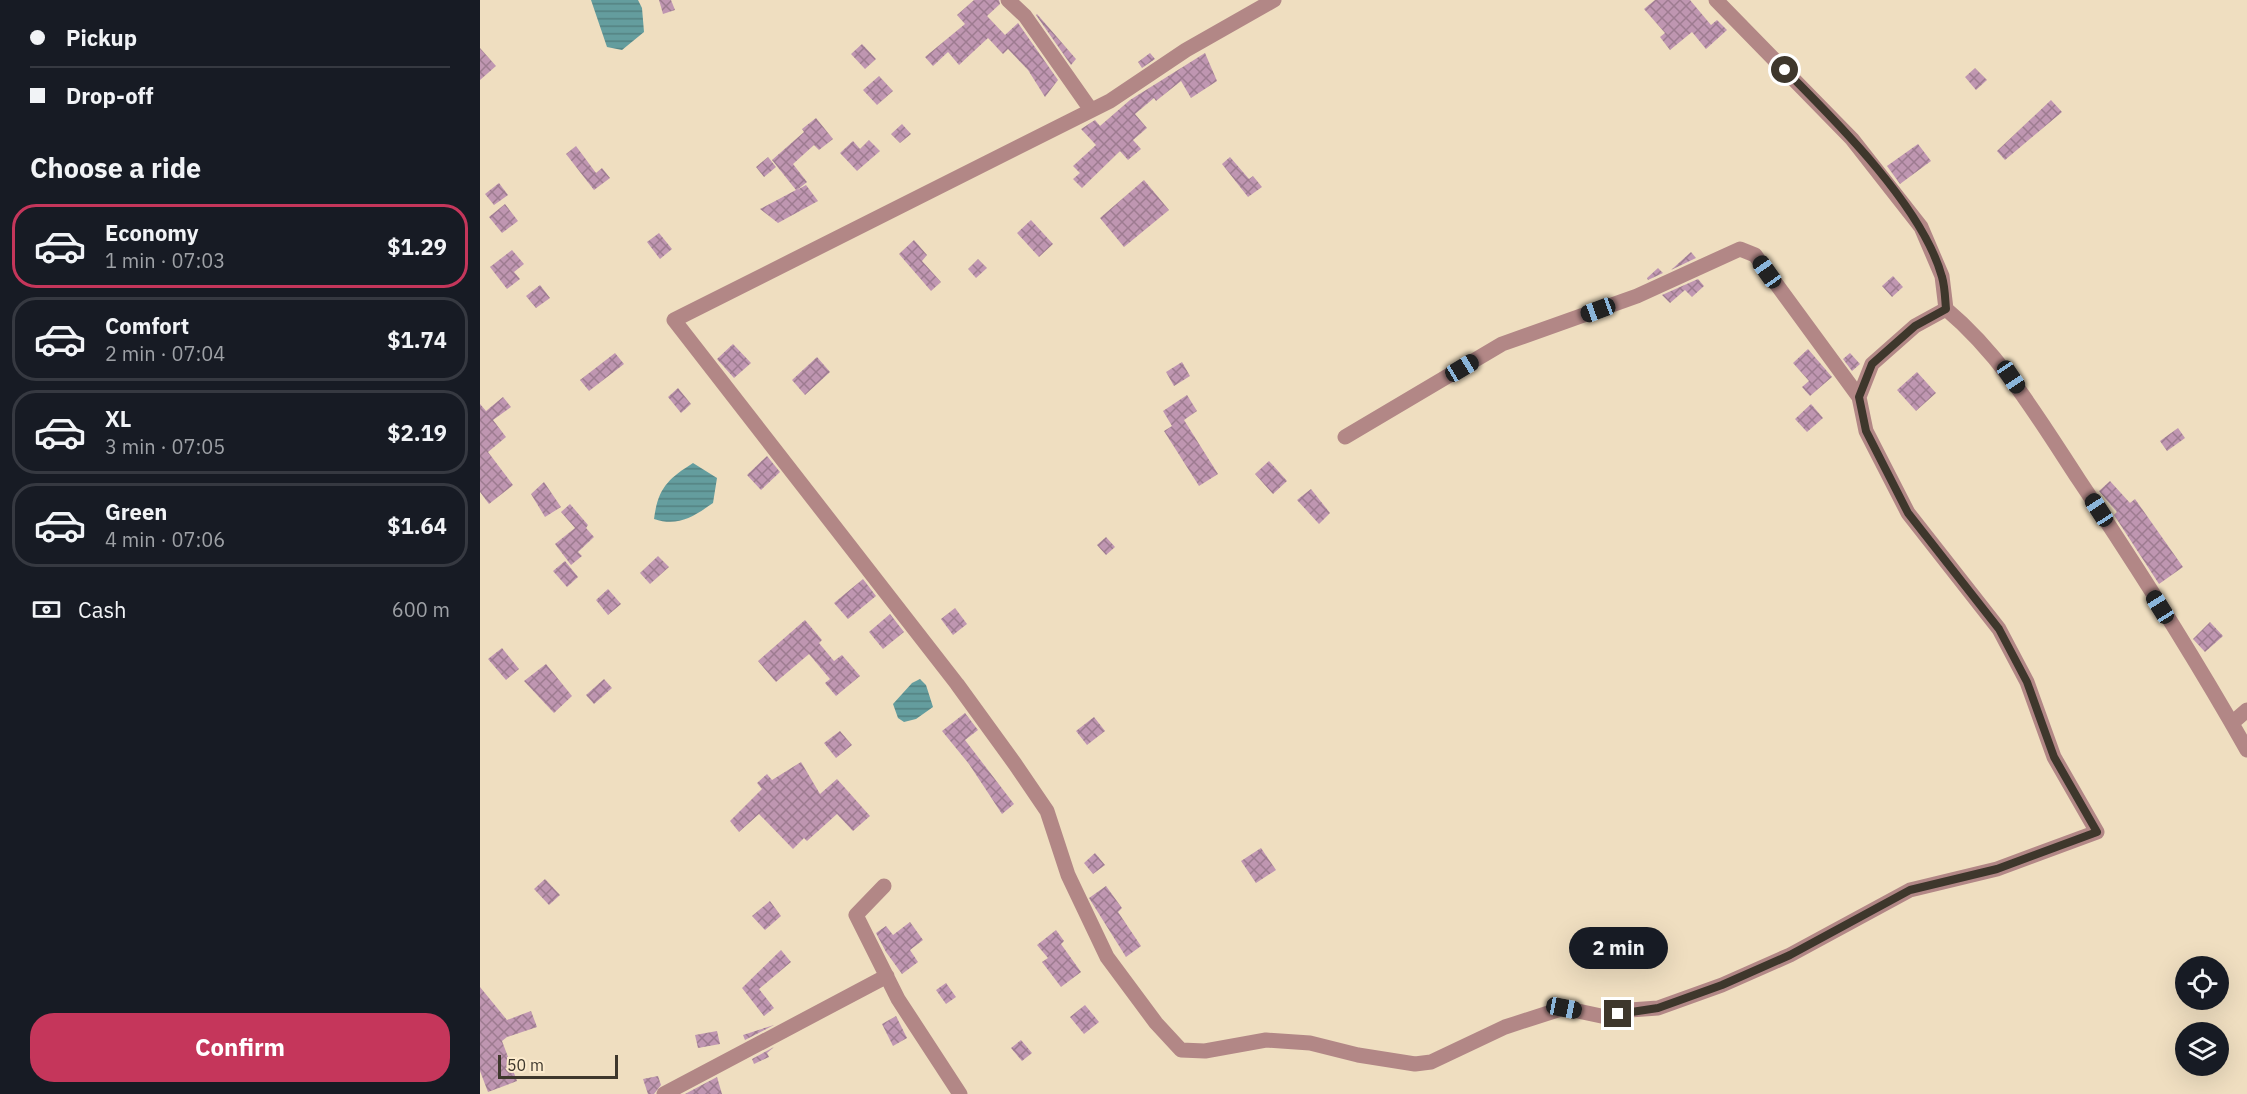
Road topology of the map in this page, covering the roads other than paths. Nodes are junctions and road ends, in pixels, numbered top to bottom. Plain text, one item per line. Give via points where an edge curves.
1 (1008, 0) edge
2 (1274, 0) edge
3 (1716, 0) edge
4 (1091, 110) junction
5 (1946, 309) junction
6 (1859, 397) junction
7 (1345, 437) dead end
8 (2247, 710) edge
9 (2232, 723) junction
10 (2247, 750) edge
11 (884, 886) dead end
12 (887, 976) junction
13 (664, 1094) edge
14 (960, 1094) edge

1 - 4 street via 1025,16
2 - 4 street
3 - 5 street via 1852,139 1921,227 1942,276
4 - 6 street via 674,320 1015,764 1047,811 1068,875 1107,957 1181,1050 1205,1051 1266,1040 1310,1043 1415,1064 1431,1062 1505,1027 1564,1008 1606,1017 1658,1008 1790,955 1910,890 1997,869 2097,832 2054,757 2027,682 1999,629 1908,513 1866,431
5 - 6 street via 1915,326 1872,364
5 - 9 street via 1973,332 2011,377 2125,548
6 - 7 street via 1755,255 1740,249 1637,296 1502,345
8 - 9 street
9 - 10 street
11 - 12 street via 856,915
12 - 13 street
12 - 14 street

